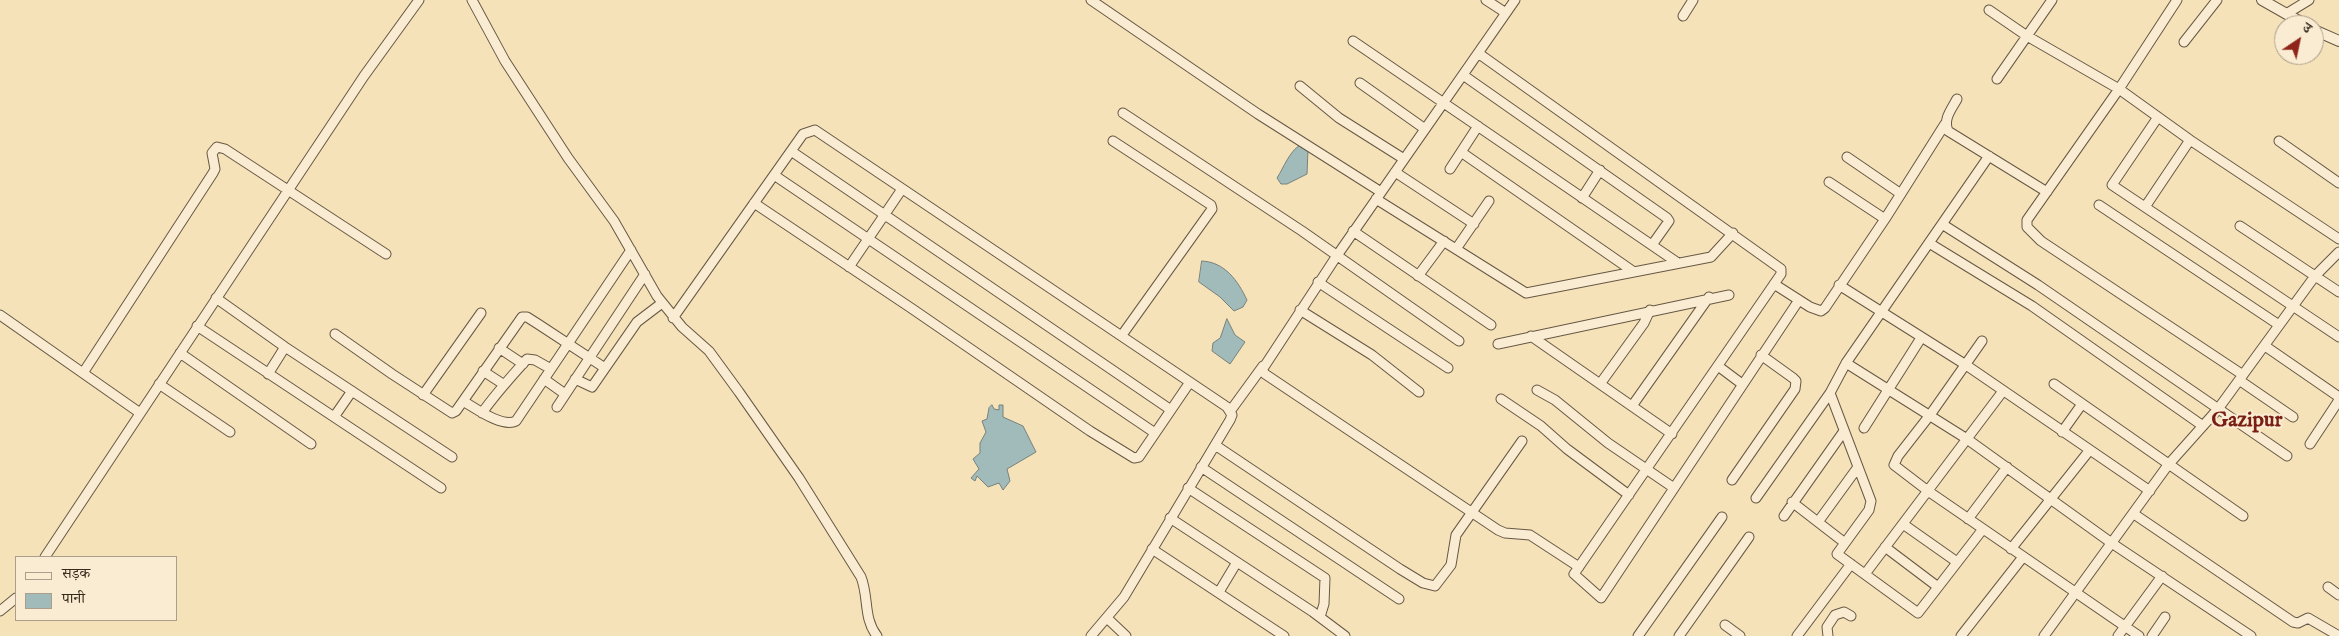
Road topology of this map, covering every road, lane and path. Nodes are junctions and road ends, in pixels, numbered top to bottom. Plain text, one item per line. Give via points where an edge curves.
1 (419, 0) edge
2 (472, 0) edge
3 (1091, 0) edge
4 (1486, 0) edge
5 (1515, 0) edge
6 (1693, 0) edge
7 (2052, 0) edge
8 (2177, 0) edge
9 (2217, 0) edge
10 (2262, 0) edge
11 (2309, 0) edge
12 (1989, 10) dead end
13 (1506, 13) junction
14 (2286, 14) joint
15 (1683, 16) dead end
16 (2324, 34) edge
17 (2027, 36) junction
18 (1353, 41) dead end
19 (2339, 41) edge
20 (2184, 42) dead end
21 (1478, 53) junction
22 (1463, 75) junction
23 (1997, 79) dead end
24 (1360, 84) dead end
25 (1300, 86) dead end
26 (2119, 89) junction
27 (1957, 99) dead end
28 (1444, 102) junction
29 (1123, 113) dead end
30 (2158, 117) junction
31 (1945, 124) junction
32 (1478, 126) junction
33 (1425, 129) junction
34 (2190, 140) junction
35 (2279, 140) dead end
36 (1113, 141) dead end
37 (791, 151) junction
38 (1461, 152) junction
39 (1847, 156) dead end
40 (1989, 156) junction
41 (1404, 159) junction
42 (1450, 169) dead end
43 (1600, 170) junction
44 (1395, 172) junction
45 (774, 175) junction
46 (1829, 182) dead end
47 (2339, 183) edge
48 (902, 189) junction
49 (290, 190) junction
50 (2047, 192) junction
51 (1901, 194) junction
52 (1379, 195) junction
53 (1582, 198) junction
54 (1489, 202) dead end
55 (754, 203) junction
56 (2099, 204) dead end
57 (2145, 207) junction
58 (884, 215) junction
59 (1885, 219) junction
60 (1474, 224) junction
61 (1942, 224) junction
62 (2240, 226) dead end
63 (1354, 231) junction
64 (1733, 233) junction
65 (868, 238) junction
66 (2339, 239) edge
67 (1444, 241) junction
68 (1929, 243) junction
69 (1652, 245) junction
70 (1456, 249) junction
71 (631, 250) junction
72 (386, 254) dead end
73 (2338, 255) edge
74 (1336, 256) junction
75 (1678, 263) junction
76 (849, 267) junction
77 (1634, 272) junction
78 (645, 274) junction
79 (1418, 276) junction
80 (2315, 276) junction
81 (1318, 282) junction
82 (1774, 284) junction
83 (1839, 285) junction
84 (2339, 292) edge
85 (1729, 295) dead end
86 (1709, 297) junction
87 (216, 298) junction
88 (1799, 300) junction
89 (662, 302) junction
90 (2293, 307) junction
91 (1300, 310) junction
92 (1650, 310) junction
93 (1882, 310) junction
94 (481, 313) dead end
95 (0, 315) edge
96 (673, 318) junction
97 (1491, 325) dead end
98 (2279, 325) junction
99 (197, 326) junction
100 (335, 334) dead end
101 (1122, 335) junction
102 (1531, 336) junction
103 (2339, 337) edge
104 (1921, 338) junction
105 (1459, 341) dead end
106 (1982, 341) dead end
107 (568, 344) junction
108 (1498, 344) dead end
109 (2265, 346) junction
110 (286, 347) junction
111 (499, 348) junction
112 (180, 353) junction
113 (1761, 355) junction
114 (589, 357) junction
115 (1846, 363) junction
116 (523, 364) junction
117 (1966, 365) junction
118 (1263, 366) junction
119 (1718, 366) junction
120 (605, 368) junction
121 (1448, 368) dead end
122 (551, 369) junction
123 (483, 371) junction
124 (83, 373) junction
125 (268, 374) junction
126 (2241, 378) junction
127 (544, 379) junction
128 (575, 379) junction
129 (1190, 382) junction
130 (159, 384) junction
131 (504, 384) junction
132 (1600, 384) junction
133 (1742, 384) junction
134 (2054, 384) dead end
135 (1537, 390) dead end
136 (1888, 390) junction
137 (352, 391) junction
138 (2003, 391) junction
139 (1419, 392) dead end
140 (1830, 393) junction
141 (566, 394) junction
142 (423, 395) junction
143 (2339, 398) edge
144 (1502, 399) dead end
145 (463, 401) junction
146 (2082, 404) junction
147 (1632, 406) junction
148 (557, 407) dead end
149 (2218, 409) junction
150 (1171, 410) junction
151 (1230, 410) junction
152 (140, 413) junction
153 (482, 413) junction
154 (1930, 416) junction
155 (334, 417) junction
156 (2293, 417) dead end
157 (2203, 426) junction
158 (1864, 428) dead end
159 (1844, 431) junction
160 (230, 432) dead end
161 (2062, 432) junction
162 (1155, 433) junction
163 (1672, 434) junction
164 (1967, 439) junction
165 (1522, 441) dead end
166 (310, 444) dead end
167 (2310, 444) dead end
168 (1215, 445) junction
169 (2089, 451) junction
170 (2288, 456) dead end
171 (452, 457) dead end
172 (2168, 465) junction
173 (1202, 467) junction
174 (1858, 467) junction
175 (2007, 467) junction
176 (1647, 470) junction
177 (1732, 480) dead end
178 (441, 488) dead end
179 (1188, 488) junction
180 (1674, 488) junction
181 (1928, 491) junction
182 (2150, 491) junction
183 (1629, 495) junction
184 (1756, 498) dead end
185 (2051, 501) junction
186 (1792, 502) junction
187 (1472, 511) junction
188 (2134, 514) junction
189 (1784, 516) dead end
190 (2243, 516) dead end
191 (1722, 517) dead end
192 (1170, 518) junction
193 (1968, 519) junction
194 (1818, 522) junction
195 (1903, 524) junction
196 (1983, 529) junction
197 (1749, 537) dead end
198 (1845, 543) junction
199 (2113, 544) junction
200 (1885, 547) junction
201 (2011, 548) junction
202 (1152, 549) junction
203 (46, 556) edge
204 (2023, 556) junction
205 (1237, 562) junction
206 (1957, 562) junction
207 (1851, 564) junction
208 (1579, 567) junction
209 (1865, 574) junction
210 (2162, 576) junction
211 (1938, 587) junction
212 (2328, 588) dead end
213 (1219, 592) junction
214 (2076, 592) junction
215 (2339, 595) edge
216 (1399, 598) dead end
217 (15, 599) edge
218 (0, 611) edge
219 (1851, 616) dead end
220 (2165, 617) dead end
221 (1107, 618) junction
222 (1320, 618) junction
223 (1725, 625) dead end
224 (2125, 626) junction
225 (871, 632) edge
226 (2336, 635) edge
227 (877, 636) edge
228 (1091, 636) edge
229 (1126, 636) edge
230 (1284, 636) edge
231 (1345, 636) edge
232 (1638, 636) edge
233 (1680, 636) edge
234 (1740, 636) edge
235 (1797, 636) edge
236 (1828, 636) edge
237 (1961, 636) edge
238 (2044, 636) edge
239 (2118, 636) edge
240 (2139, 636) edge
241 (2152, 636) edge
242 (2251, 636) edge

1 - 49 street via 364,76
2 - 71 street via 505,62
3 - 52 street
4 - 13 street
5 - 13 street
6 - 15 street
7 - 17 street
8 - 26 street
9 - 20 street
10 - 14 street
11 - 14 street
12 - 17 street
13 - 21 street
16 - 19 street
17 - 23 street
17 - 26 street
18 - 28 street
21 - 22 street
21 - 64 street
22 - 28 street
22 - 43 street
24 - 33 street
25 - 41 street via 1340,118
26 - 30 street
26 - 50 street
27 - 31 street
28 - 32 street
28 - 33 street
29 - 74 street
30 - 34 street
30 - 57 street via 2112,185
31 - 40 street via 1952,134
31 - 51 street
32 - 38 street
32 - 53 street
33 - 41 street
34 - 57 street
34 - 66 street
35 - 47 street
36 - 101 street via 1211,205 1212,209
37 - 45 street
37 - 48 street via 804,134 815,130
37 - 58 street
38 - 42 street
38 - 77 street
39 - 51 street
40 - 50 street
40 - 61 street
41 - 44 street
43 - 53 street
43 - 69 street via 1669,221
44 - 52 street
44 - 60 street
45 - 55 street
45 - 65 street
46 - 59 street
48 - 58 street
48 - 101 street
49 - 72 street
49 - 87 street
49 - 124 street via 225,149 214,150 213,173
50 - 126 street via 2027,220 2027,227 2040,241
51 - 59 street
52 - 63 street
52 - 67 street
53 - 69 street
54 - 60 street
55 - 76 street
55 - 96 street
56 - 98 street
57 - 90 street
58 - 65 street
58 - 150 street
59 - 83 street
60 - 70 street
61 - 68 street
61 - 149 street via 2038,285
62 - 80 street
63 - 74 street
63 - 79 street
64 - 75 street via 1711,256
64 - 82 street via 1781,269
65 - 76 street
65 - 162 street
67 - 70 street
67 - 79 street
68 - 93 street
68 - 157 street via 2032,306
69 - 75 street
70 - 77 street via 1526,293
71 - 78 street
71 - 107 street
73 - 80 street
74 - 81 street
74 - 105 street
75 - 77 street
76 - 162 street via 1130,456 1139,456
78 - 89 street
78 - 114 street
79 - 97 street
80 - 84 street
80 - 90 street
81 - 91 street
81 - 121 street
82 - 88 street
82 - 119 street
83 - 88 street via 1821,311
83 - 93 street
85 - 86 street
86 - 92 street
86 - 147 street
87 - 99 street
87 - 110 street
88 - 113 street
89 - 96 street
89 - 120 street via 637,322
90 - 98 street
90 - 103 street
91 - 118 street
91 - 139 street via 1372,355
92 - 102 street
92 - 132 street
93 - 104 street
93 - 115 street
94 - 142 street
95 - 124 street
96 - 225 street via 708,351 799,478 861,577
98 - 109 street
99 - 112 street
99 - 125 street
100 - 142 street
101 - 129 street
102 - 108 street
102 - 132 street
104 - 117 street
104 - 136 street
106 - 117 street
107 - 111 street via 533,320 522,317
107 - 114 street
107 - 122 street
109 - 126 street
109 - 143 street
110 - 125 street
110 - 137 street
111 - 116 street
111 - 123 street
112 - 130 street
112 - 166 street
113 - 133 street
113 - 177 street via 1793,378 1795,388
114 - 120 street
114 - 128 street
115 - 136 street
115 - 140 street
116 - 122 street via 530,359
116 - 131 street
117 - 138 street
117 - 154 street
118 - 151 street
118 - 187 street via 1265,374
119 - 133 street
119 - 163 street
120 - 128 street via 592,387
122 - 127 street
123 - 131 street
123 - 145 street
124 - 152 street
125 - 155 street
126 - 149 street
126 - 156 street
127 - 141 street
127 - 153 street via 512,423
128 - 141 street
129 - 150 street
129 - 151 street
130 - 152 street
130 - 160 street
131 - 153 street
132 - 147 street
133 - 180 street
134 - 146 street
135 - 176 street
136 - 154 street
136 - 158 street
137 - 155 street
137 - 171 street
138 - 161 street
138 - 164 street
140 - 159 street
140 - 184 street
141 - 148 street
142 - 145 street via 452,413
143 - 167 street
144 - 183 street
145 - 153 street
146 - 161 street
146 - 172 street
147 - 163 street
149 - 157 street
149 - 170 street
150 - 162 street
151 - 168 street via 1230,420
152 - 203 street
154 - 164 street
154 - 181 street via 1894,465
155 - 178 street
157 - 172 street
159 - 174 street
159 - 186 street
161 - 169 street
163 - 176 street
164 - 175 street
164 - 181 street
165 - 187 street
168 - 173 street
168 - 187 street via 1430,586 1435,586 1451,565 1453,541
169 - 182 street
169 - 185 street
172 - 182 street
172 - 190 street
173 - 179 street
173 - 216 street
174 - 194 street
174 - 198 street via 1871,501 1869,510
175 - 185 street
175 - 193 street
176 - 180 street
176 - 183 street
179 - 192 street
179 - 222 street via 1325,578
180 - 208 street via 1601,598 1574,574
181 - 193 street
181 - 195 street
182 - 188 street
183 - 208 street
185 - 199 street
185 - 201 street
186 - 189 street
186 - 194 street
187 - 208 street via 1506,533 1530,535
188 - 199 street
188 - 226 street via 2293,622 2308,618
191 - 232 street
192 - 202 street
192 - 205 street
193 - 196 street
194 - 198 street
195 - 200 street
195 - 206 street
196 - 201 street
196 - 206 street
197 - 233 street
198 - 207 street via 1837,554
199 - 210 street
199 - 214 street
200 - 209 street
200 - 211 street
201 - 204 street
202 - 213 street
202 - 221 street via 1124,597
204 - 214 street
204 - 237 street
205 - 213 street
205 - 222 street
206 - 211 street
207 - 209 street
207 - 235 street
209 - 211 street via 1918,613
210 - 224 street
210 - 242 street
212 - 215 street
213 - 230 street
214 - 224 street
214 - 238 street
217 - 218 street
219 - 236 street via 1844,612 1835,615 1827,627
220 - 241 street
221 - 228 street
221 - 229 street
222 - 231 street
223 - 234 street
224 - 239 street
224 - 240 street
225 - 227 street

